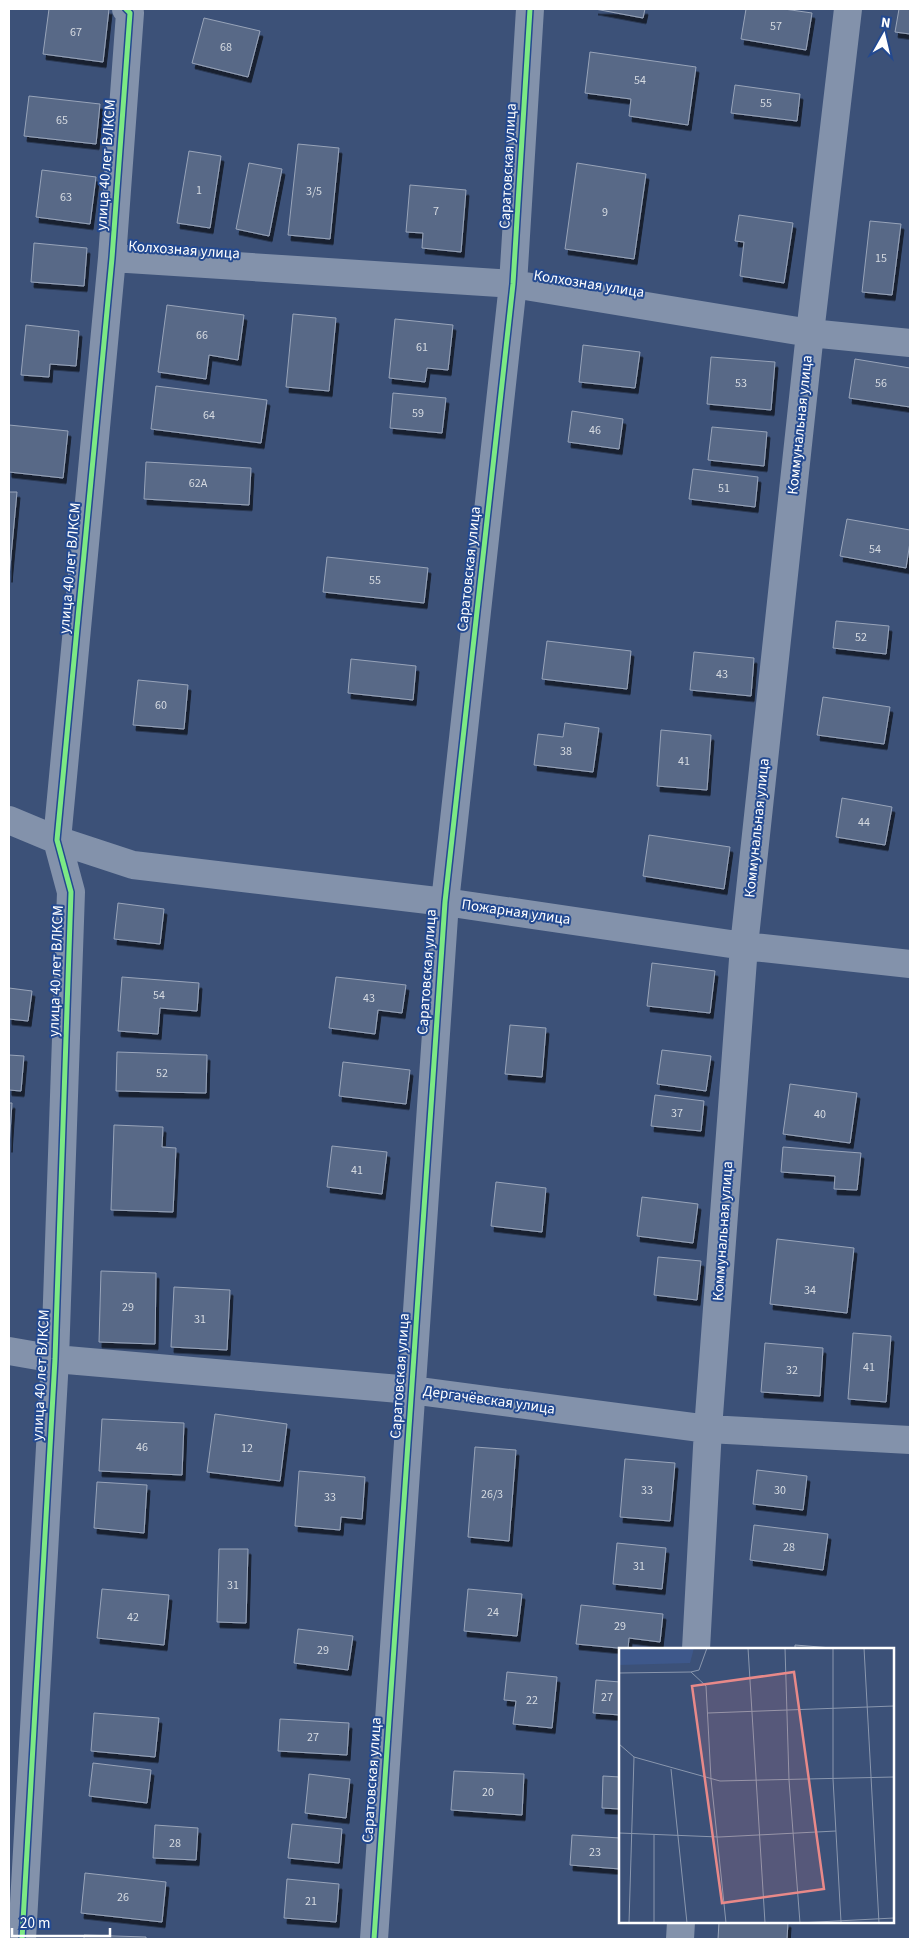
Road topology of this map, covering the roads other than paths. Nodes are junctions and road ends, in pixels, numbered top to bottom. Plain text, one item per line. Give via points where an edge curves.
1 (126, 9) edge
2 (530, 9) edge
3 (848, 9) edge
4 (112, 258) junction
5 (513, 284) junction
6 (810, 333) junction
7 (910, 343) edge
8 (9, 820) edge
9 (57, 840) junction
10 (445, 902) junction
11 (744, 946) junction
12 (910, 964) edge
13 (9, 1351) edge
14 (55, 1359) junction
15 (411, 1390) junction
16 (708, 1430) junction
17 (910, 1440) edge
18 (696, 1648) edge
19 (681, 1923) edge
20 (22, 1939) edge
21 (374, 1939) edge
22 (680, 1939) edge

1 - 4 street, улица 40 лет ВЛКСМ via 130,13
2 - 5 street, Саратовская улица
3 - 6 street, Коммунальная улица
4 - 5 street, Колхозная улица
4 - 9 street, улица 40 лет ВЛКСМ
5 - 6 street, Колхозная улица
5 - 10 street, Саратовская улица
6 - 7 street, Колхозная улица
6 - 11 street, Коммунальная улица
8 - 9 street, Пожарная улица
9 - 10 street, Пожарная улица via 133,865
9 - 14 street, улица 40 лет ВЛКСМ via 71,892
10 - 11 street, Пожарная улица
10 - 15 street, Саратовская улица
11 - 12 street, Пожарная улица
11 - 16 street, Коммунальная улица
13 - 14 street, Дергачёвская улица
14 - 15 street, Дергачёвская улица
14 - 20 street, улица 40 лет ВЛКСМ
15 - 16 street, Дергачёвская улица
15 - 21 street, Саратовская улица
16 - 17 street, Дергачёвская улица
16 - 18 street, Коммунальная улица
19 - 22 street

